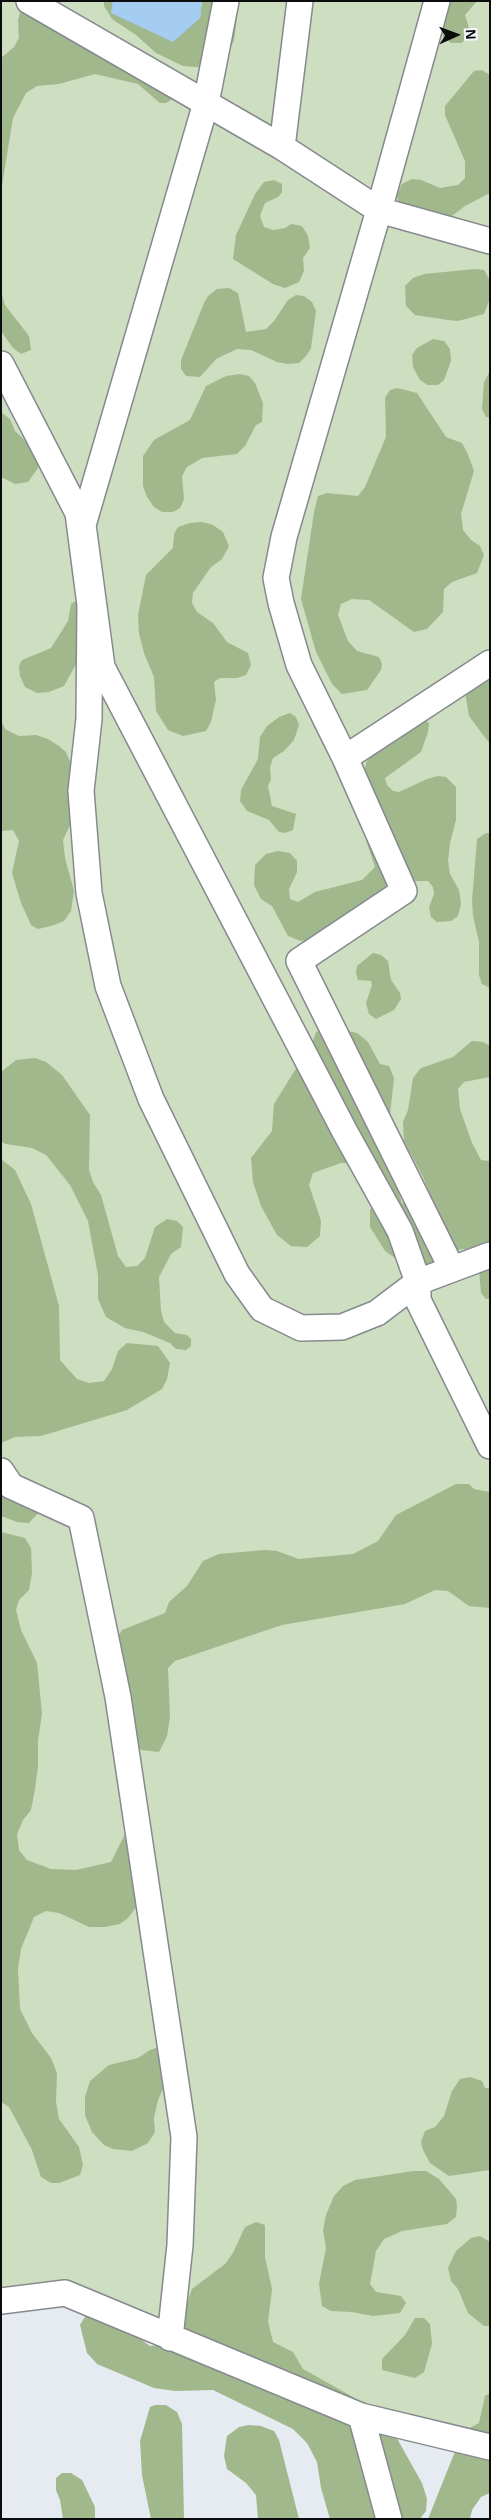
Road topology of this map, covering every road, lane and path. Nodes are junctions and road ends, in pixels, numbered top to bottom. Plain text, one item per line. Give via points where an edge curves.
1 (29, 1) edge
2 (226, 1) edge
3 (300, 1) edge
4 (437, 1) edge
5 (206, 103) junction
6 (282, 147) junction
7 (380, 210) junction
8 (490, 241) edge
9 (1, 364) edge
10 (490, 663) edge
11 (345, 758) junction
12 (490, 1255) edge
13 (452, 1269) junction
14 (418, 1282) junction
15 (489, 1440) edge
16 (1, 1471) edge
17 (1, 2301) edge
18 (170, 2338) junction
19 (361, 2416) junction
20 (490, 2447) edge
21 (389, 2519) edge

1 - 5 lane
2 - 5 lane
3 - 6 lane
4 - 7 lane
5 - 6 lane
5 - 14 lane via 83,525 102,667 400,1232
6 - 7 lane
7 - 8 lane
7 - 11 lane via 284,537 276,578 299,664
9 - 14 lane via 78,513 90,605 88,719 81,791 89,893 108,986 151,1099 237,1274 262,1309 300,1328 342,1327 377,1313
10 - 11 lane
11 - 13 lane via 404,891 299,961
12 - 13 lane
13 - 14 lane
14 - 15 lane via 418,1300
16 - 18 lane via 11,1486 81,1518 118,1697 184,2137 180,2245
17 - 18 lane via 64,2293
18 - 19 lane
19 - 20 lane
19 - 21 lane

